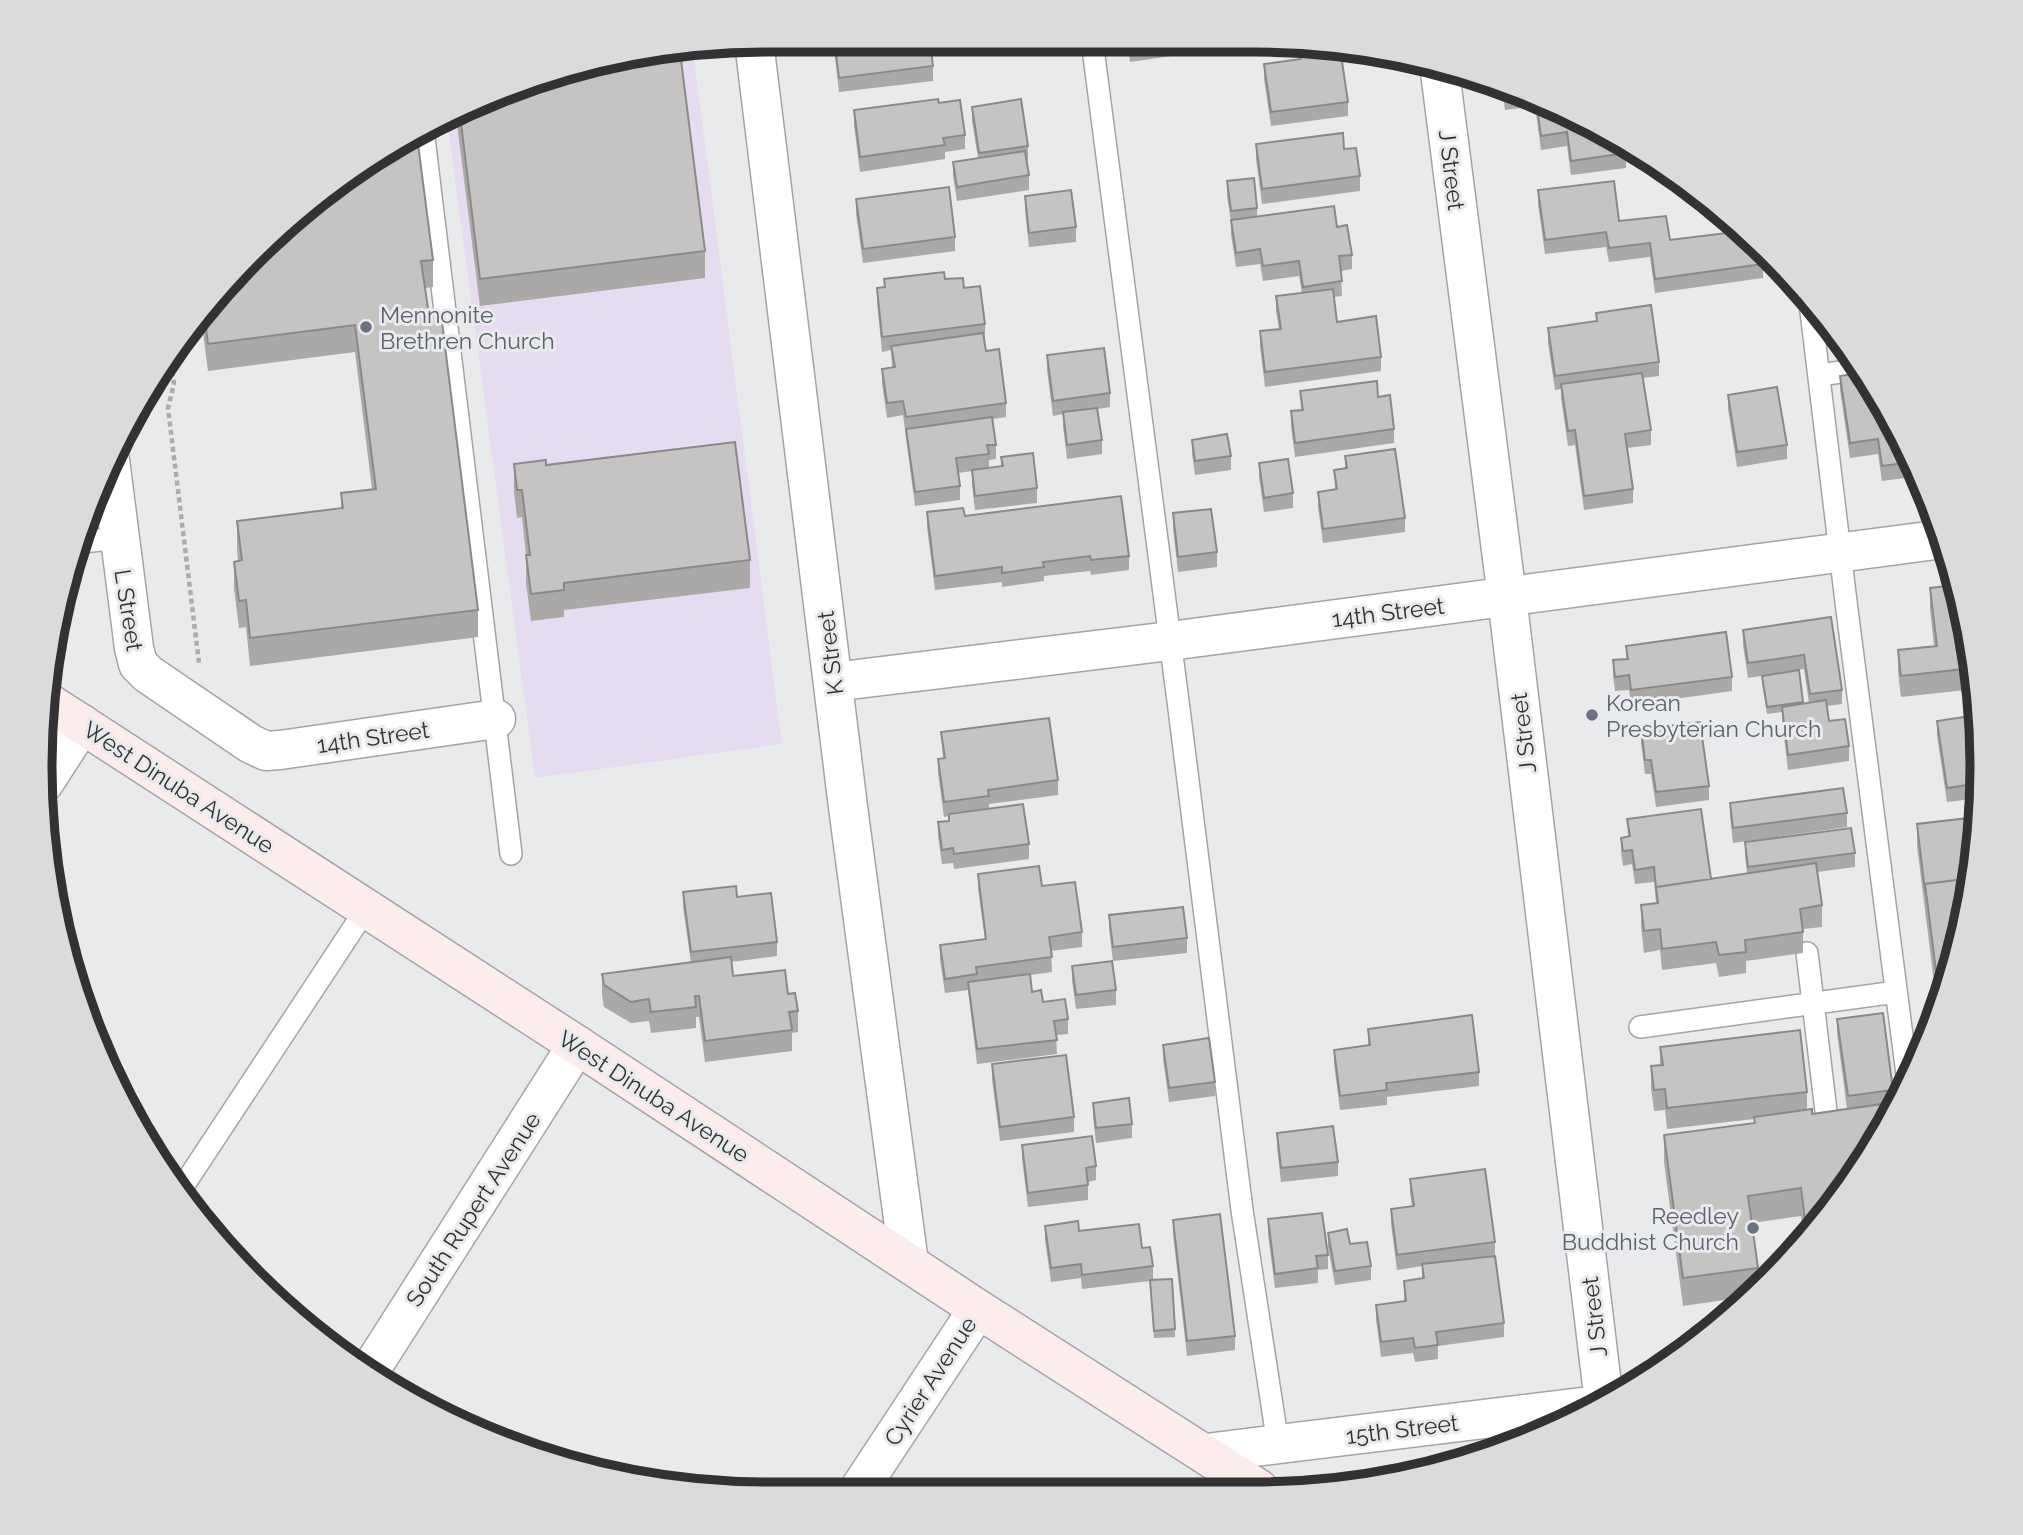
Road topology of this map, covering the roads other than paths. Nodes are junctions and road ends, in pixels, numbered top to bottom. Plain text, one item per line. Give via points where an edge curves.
1 (1093, 52) edge
2 (755, 53) edge
3 (1441, 77) edge
4 (424, 140) edge
5 (1812, 319) edge
6 (1850, 370) edge
7 (1819, 374) junction
8 (106, 497) edge
9 (101, 540) edge
10 (1934, 540) edge
11 (1841, 554) junction
12 (1507, 597) junction
13 (1170, 641) junction
14 (834, 682) junction
15 (55, 707) edge
16 (496, 719) junction
17 (82, 724) junction
18 (251, 744) joint
19 (52, 770) edge
20 (511, 854) dead end
21 (366, 909) junction
22 (1807, 953) dead end
23 (1896, 992) junction
24 (1813, 1004) junction
25 (1640, 1027) dead end
26 (578, 1045) junction
27 (1906, 1064) edge
28 (1828, 1119) edge
29 (186, 1183) edge
30 (909, 1264) junction
31 (978, 1309) junction
32 (374, 1364) edge
33 (1603, 1392) edge
34 (1574, 1408) edge
35 (1278, 1444) junction
36 (1206, 1453) junction
37 (865, 1482) edge
38 (1249, 1482) edge

1 - 13 lane
2 - 14 street, K Street
3 - 12 street, J Street
4 - 16 lane
5 - 7 lane
6 - 7 lane
7 - 11 lane
8 - 9 street, L Street
9 - 18 street, L Street via 138,664
10 - 11 street, 14th Street
11 - 12 street, 14th Street
11 - 23 lane
12 - 13 street, 14th Street
12 - 33 street, J Street
13 - 14 street, 14th Street
13 - 35 lane via 1242,1210
14 - 30 street, K Street
15 - 17 street, West Dinuba Avenue
16 - 18 street, 14th Street via 280,750 266,751
16 - 20 lane
17 - 19 street
17 - 21 street, West Dinuba Avenue
21 - 26 street, West Dinuba Avenue
21 - 29 lane
22 - 24 lane
23 - 24 lane
23 - 27 lane
24 - 25 lane
24 - 28 lane
26 - 30 street, West Dinuba Avenue
26 - 32 street, South Rupert Avenue
30 - 31 street, West Dinuba Avenue
31 - 36 street, West Dinuba Avenue
31 - 37 street, Cyrier Avenue
34 - 35 street, 15th Street
35 - 36 street, 15th Street
36 - 38 street, West Dinuba Avenue

